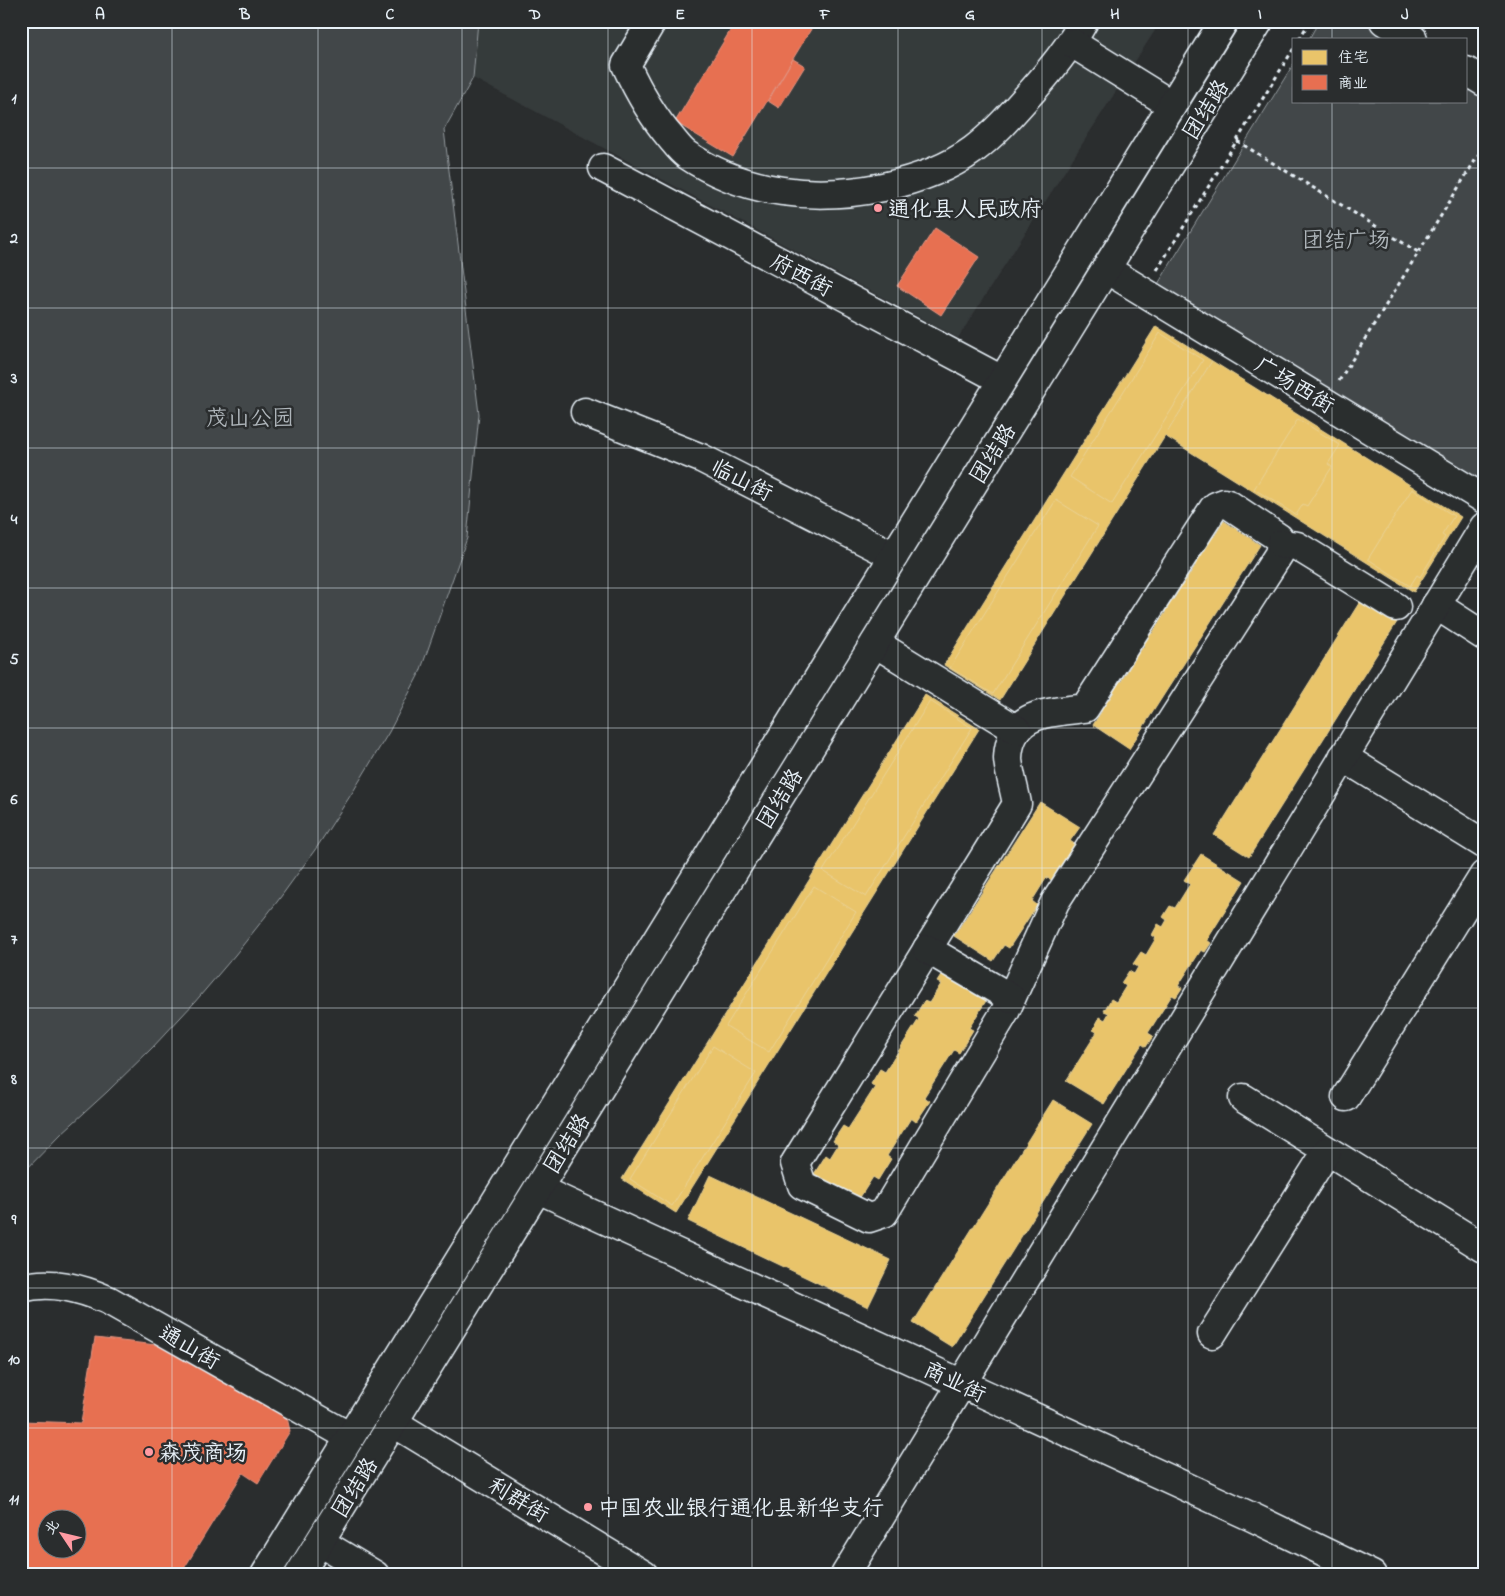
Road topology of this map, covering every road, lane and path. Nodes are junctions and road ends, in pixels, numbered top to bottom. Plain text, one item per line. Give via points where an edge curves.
1 (652, 21) edge
2 (1224, 21) edge
3 (1258, 21) edge
4 (1310, 21) edge
5 (1384, 21) edge
6 (1078, 32) edge
7 (1301, 38) edge
8 (1411, 38) edge
9 (1292, 51) edge
10 (1468, 72) edge
11 (1484, 82) edge
12 (1172, 105) junction
13 (1236, 141) junction
14 (1484, 146) edge
15 (603, 168) dead end
16 (1418, 252) junction
17 (1106, 269) junction
18 (1144, 292) junction
19 (1002, 380) junction
20 (1325, 403) junction
21 (585, 412) dead end
22 (1484, 499) edge
23 (1484, 527) edge
24 (1281, 544) junction
25 (894, 556) junction
26 (1436, 606) junction
27 (1396, 608) dead end
28 (1484, 636) edge
29 (875, 643) junction
30 (1017, 730) junction
31 (1343, 757) junction
32 (1484, 844) edge
33 (1484, 875) edge
34 (927, 949) junction
35 (1011, 998) junction
36 (1346, 1096) dead end
37 (1243, 1098) dead end
38 (1327, 1151) junction
39 (538, 1189) junction
40 (1484, 1248) edge
41 (21, 1288) edge
42 (1212, 1334) dead end
43 (962, 1384) junction
44 (394, 1423) junction
45 (350, 1437) junction
46 (320, 1542) junction
47 (265, 1575) edge
48 (299, 1575) edge
49 (375, 1575) edge
50 (644, 1575) edge
51 (845, 1575) edge
52 (1372, 1575) edge

1 - 6 main road via 626,64 662,127 686,154 744,183 822,195 904,183 973,150 1043,80
2 - 12 main road, 团结路
3 - 17 main road, 团结路
4 - 7 path
5 - 8 main road
6 - 12 main road
9 - 13 path
10 - 11 main road
12 - 19 main road, 团结路
13 - 16 path
13 - 18 path
14 - 16 path
15 - 19 main road, 府西街
16 - 20 path
17 - 18 main road, 广场西街
17 - 29 main road, 团结路
18 - 20 main road, 广场西街
19 - 25 main road, 团结路
20 - 22 main road, 广场西街
21 - 25 main road, 临山街 via 701,458
23 - 26 main road
24 - 27 main road via 1297,546
24 - 30 main road via 1279,538 1228,504 1216,506 1085,708 1041,714 1021,724
24 - 35 main road via 1279,554 1056,902
25 - 45 main road, 团结路
26 - 28 main road
26 - 31 main road
29 - 30 main road
29 - 39 main road, 团结路
30 - 34 main road via 1012,737 1008,759 1017,804
31 - 32 main road
31 - 43 main road
33 - 36 main road
34 - 35 main road
34 - 35 main road via 795,1163 802,1185 869,1218 884,1212
37 - 38 main road
38 - 40 main road
38 - 42 main road
39 - 43 main road, 商业街
39 - 44 main road, 团结路
41 - 45 main road, 通山街 via 52,1284 73,1287 108,1300
43 - 51 main road
43 - 52 main road, 商业街
44 - 46 main road, 团结路
44 - 50 main road, 利群街
45 - 47 main road, 团结路
46 - 48 main road, 团结路
46 - 49 main road

